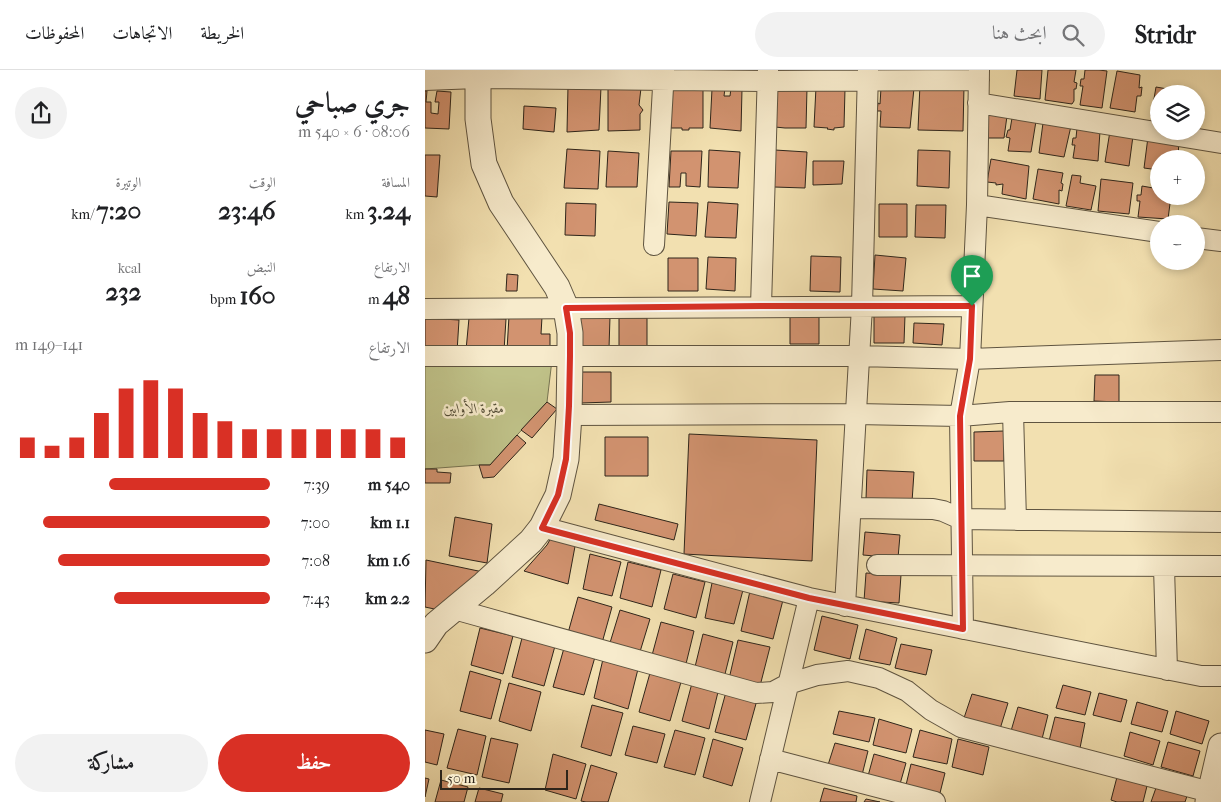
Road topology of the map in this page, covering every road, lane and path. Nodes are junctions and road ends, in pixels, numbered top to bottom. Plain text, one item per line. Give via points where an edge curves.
1 (477, 74) edge
2 (664, 75) edge
3 (768, 75) edge
4 (868, 75) edge
5 (979, 75) edge
6 (425, 80) edge
7 (978, 103) junction
8 (1221, 143) edge
9 (977, 205) junction
10 (1150, 231) edge
11 (1205, 239) edge
12 (1221, 241) edge
13 (654, 245) dead end
14 (761, 306) junction
15 (862, 306) junction
16 (972, 306) junction
17 (566, 308) junction
18 (425, 309) edge
19 (1221, 350) edge
20 (425, 356) edge
21 (570, 356) junction
22 (859, 356) junction
23 (970, 359) junction
24 (1013, 412) junction
25 (1221, 412) edge
26 (856, 414) junction
27 (569, 415) junction
28 (960, 416) junction
29 (851, 508) junction
30 (961, 519) junction
31 (1016, 520) junction
32 (1221, 522) edge
33 (542, 528) junction
34 (877, 565) dead end
35 (962, 566) junction
36 (1221, 566) edge
37 (1164, 567) junction
38 (809, 598) junction
39 (845, 606) junction
40 (435, 624) edge
41 (963, 629) junction
42 (1167, 670) junction
43 (1211, 676) edge
44 (788, 684) junction
45 (1221, 687) edge
46 (1221, 746) edge
47 (770, 759) junction
48 (1209, 797) edge
49 (760, 802) edge
50 (935, 802) edge

1 - 2 street
1 - 6 street
1 - 17 street via 478,120 484,164 501,203 557,287
2 - 3 street
2 - 13 street
3 - 4 street
3 - 14 street
4 - 5 street
4 - 15 street
5 - 7 street
7 - 8 street
7 - 9 street
9 - 10 street
9 - 16 street
11 - 12 street
14 - 15 street
14 - 17 street
15 - 16 street
15 - 22 street
16 - 23 street
17 - 18 street
17 - 21 street
19 - 23 street
20 - 21 street
21 - 22 street
21 - 27 street
22 - 23 street
22 - 26 street
23 - 28 street
24 - 25 street
24 - 28 street
24 - 31 street
26 - 27 street
26 - 28 street
26 - 29 street
27 - 33 street via 566,459 558,495
28 - 30 street
29 - 30 street via 933,509
29 - 39 street
30 - 31 street
30 - 35 street
31 - 32 street
33 - 38 street
33 - 40 street via 484,584
34 - 35 street
35 - 37 street
35 - 41 street
36 - 37 street
37 - 42 street
38 - 39 street
38 - 44 street
39 - 41 street
40 - 44 street via 756,693 773,692
41 - 42 street
42 - 43 street
43 - 45 street
44 - 47 street
44 - 48 street via 817,675 848,671 879,678 907,691 961,727
46 - 48 street
47 - 49 street
47 - 50 street

